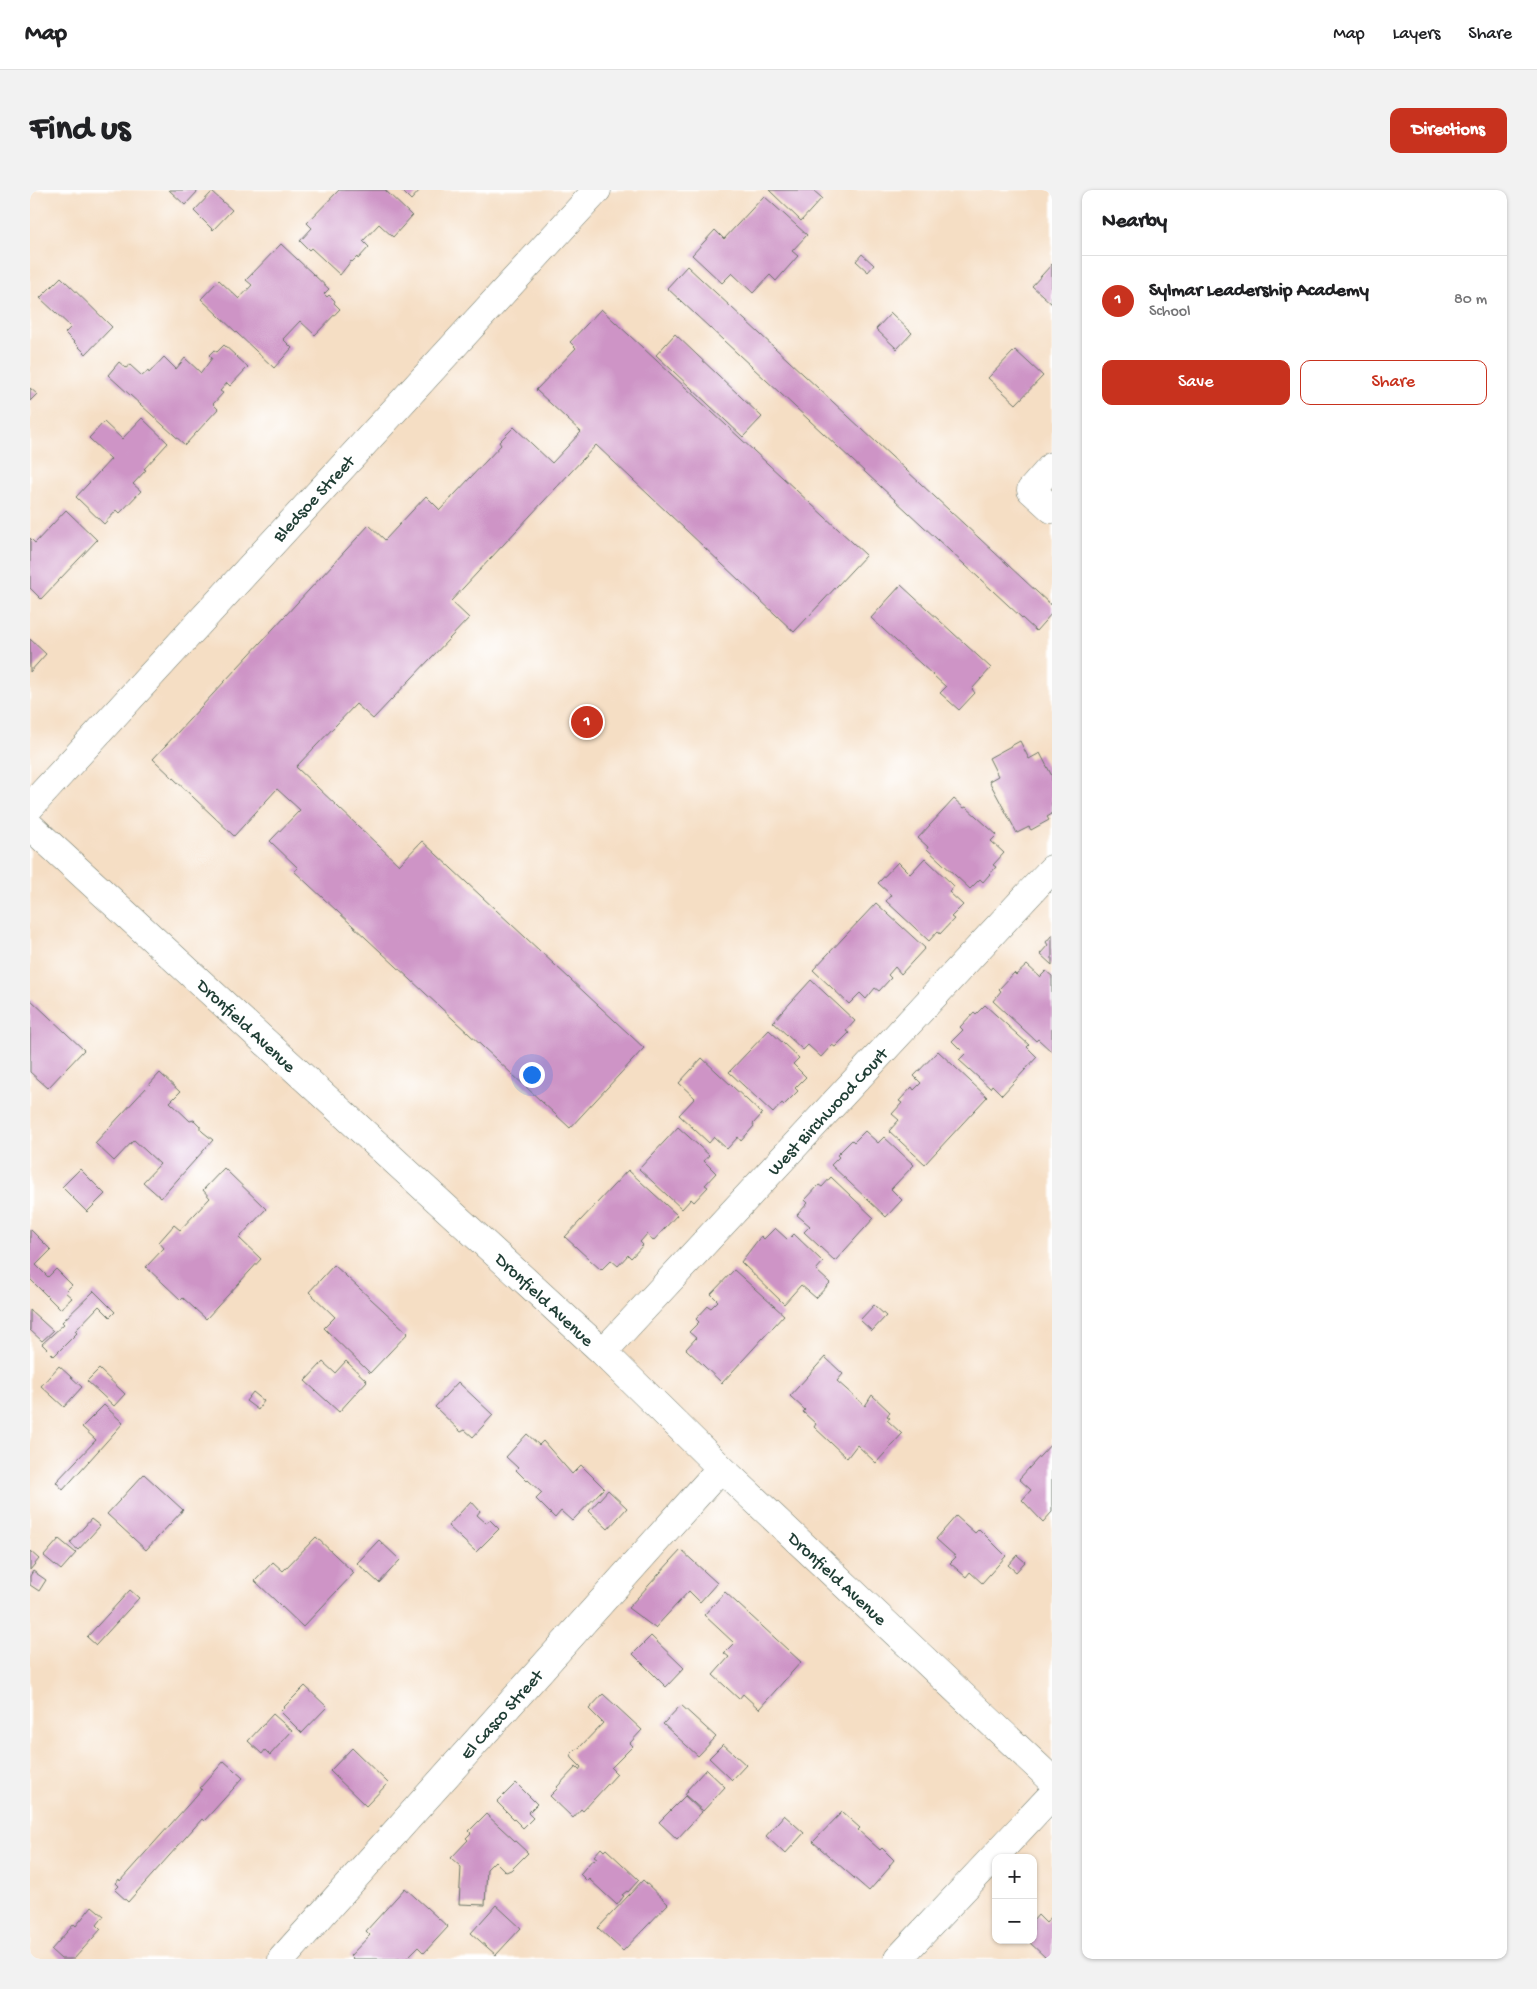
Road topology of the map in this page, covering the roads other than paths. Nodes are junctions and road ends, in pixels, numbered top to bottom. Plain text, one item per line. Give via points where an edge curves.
1 (596, 190) edge
2 (1052, 466) edge
3 (1052, 509) edge
4 (30, 807) edge
5 (30, 826) edge
6 (1052, 869) edge
7 (603, 1352) junction
8 (720, 1468) junction
9 (1052, 1780) edge
10 (1052, 1795) edge
11 (282, 1959) edge
12 (898, 1959) edge

1 - 4 street, Bledsoe Street
2 - 3 street via 1031,490
5 - 7 street, Dronfield Avenue
6 - 7 street, West Birchwood Court
7 - 8 street, Dronfield Avenue
8 - 9 street, Dronfield Avenue
8 - 11 street, El Casco Street
10 - 12 street

